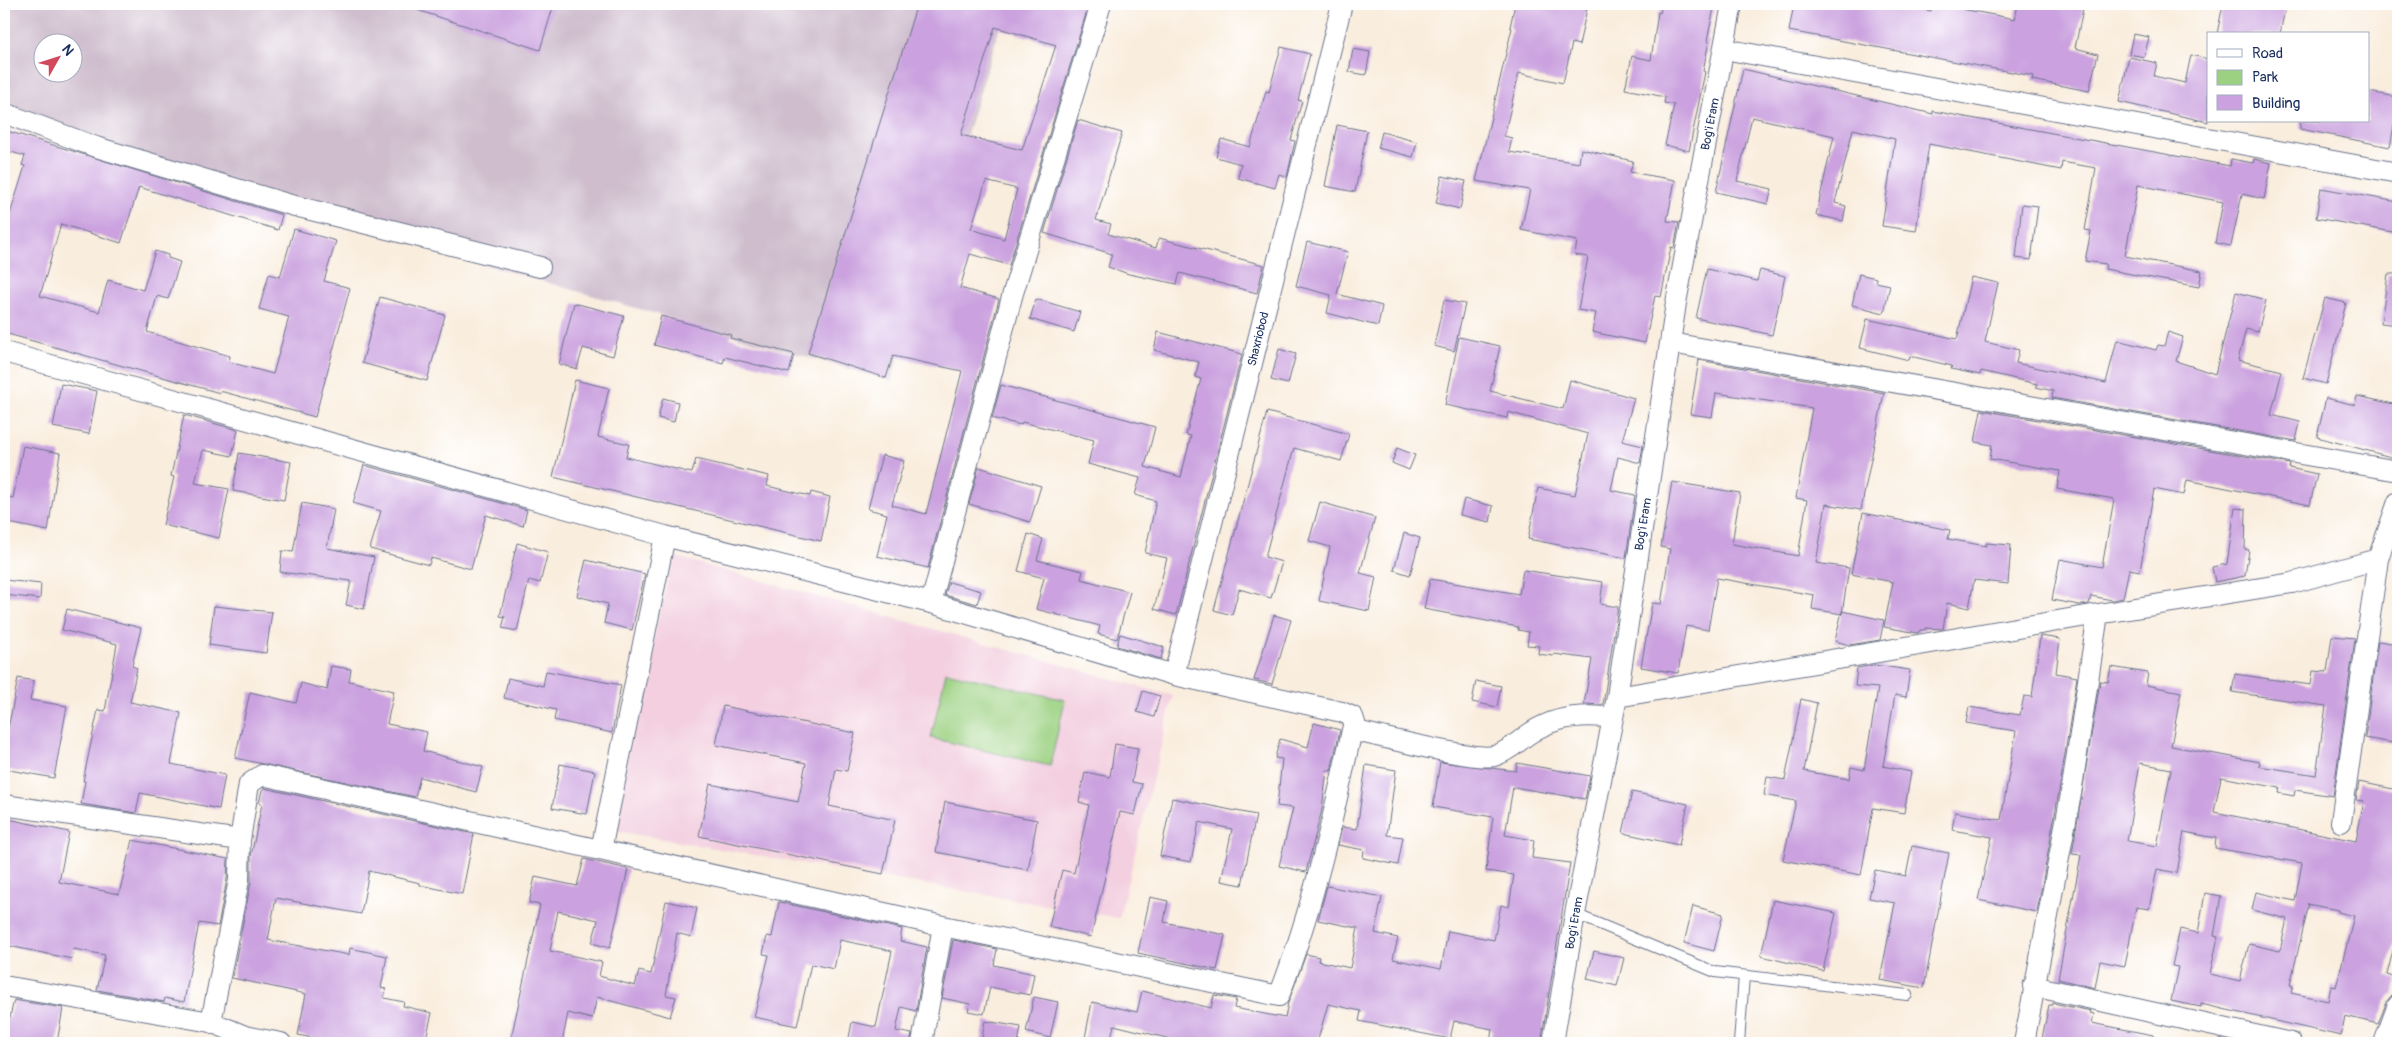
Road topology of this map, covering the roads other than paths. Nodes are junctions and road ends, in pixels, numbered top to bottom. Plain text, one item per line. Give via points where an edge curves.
1 (1101, 4) edge
2 (1342, 4) edge
3 (1732, 4) edge
4 (1724, 49) junction
5 (4, 113) edge
6 (2398, 173) edge
7 (540, 268) dead end
8 (1672, 343) junction
9 (4, 352) edge
10 (2398, 470) edge
11 (2398, 502) edge
12 (665, 536) junction
13 (2378, 559) junction
14 (930, 603) junction
15 (2098, 614) junction
16 (1174, 675) junction
17 (1617, 697) junction
18 (1613, 718) junction
19 (1352, 730) junction
20 (4, 805) edge
21 (2341, 822) dead end
22 (240, 840) junction
23 (601, 850) junction
24 (1575, 914) junction
25 (943, 926) junction
26 (1744, 976) junction
27 (4, 986) edge
28 (2033, 986) junction
29 (1907, 995) dead end
30 (2398, 1005) edge
31 (211, 1022) junction
32 (244, 1040) edge
33 (281, 1043) edge
34 (922, 1043) edge
35 (1553, 1043) edge
36 (1739, 1043) edge
37 (2024, 1043) edge
38 (2291, 1043) edge
39 (2384, 1043) edge

1 - 14 street via 1013,292
2 - 16 street, Shaxriobod
3 - 4 street, Bog'i Eram
4 - 6 street
4 - 8 street, Bog'i Eram via 1676,303
5 - 7 street via 96,147 291,205
8 - 10 street
8 - 17 street, Bog'i Eram
9 - 12 street
11 - 13 street
12 - 14 street
12 - 23 street
13 - 15 street via 2292,583
13 - 21 street
14 - 16 street
15 - 17 street
15 - 28 street via 2072,794
16 - 19 street via 1342,712 1352,717 1355,723
17 - 18 street, Bog'i Eram
18 - 19 street via 1591,715 1555,720 1533,731 1510,749 1492,756 1470,755
18 - 24 street, Bog'i Eram
19 - 25 street via 1330,826 1293,960 1279,996
20 - 22 street
22 - 23 street via 249,784 262,775
22 - 31 street via 239,880
23 - 25 street
24 - 26 lane via 1715,972
24 - 35 street, Bog'i Eram
25 - 34 street
26 - 29 lane
26 - 36 lane
27 - 31 street
28 - 37 street
28 - 38 street
30 - 39 street
31 - 32 street
32 - 33 street

